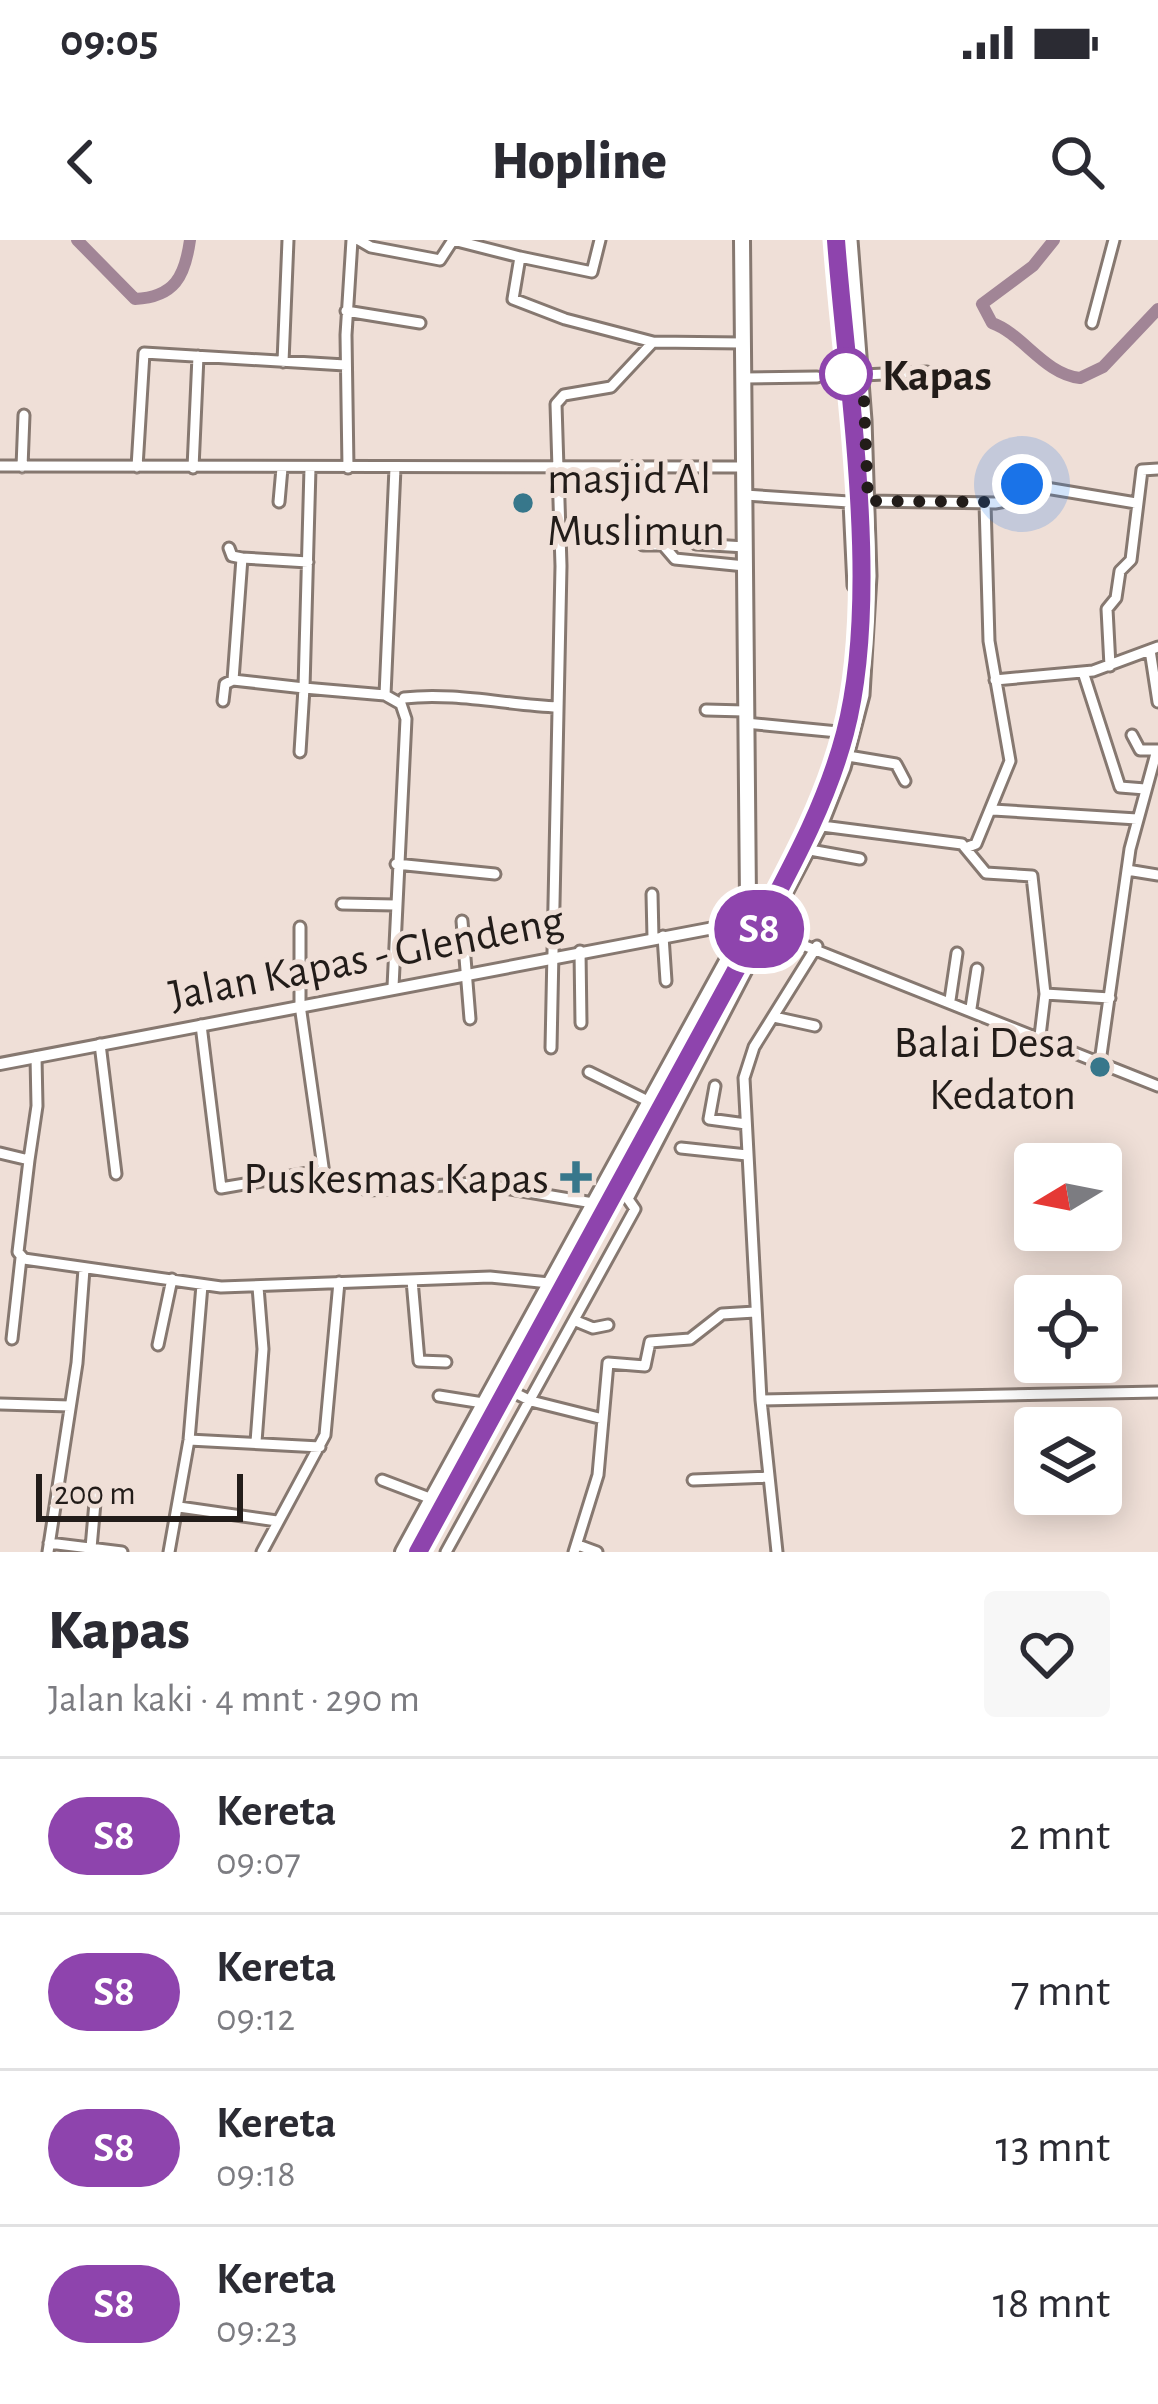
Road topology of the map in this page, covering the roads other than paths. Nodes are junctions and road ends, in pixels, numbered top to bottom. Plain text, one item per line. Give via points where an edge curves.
1 (288, 240) edge
2 (356, 240) edge
3 (600, 240) edge
4 (742, 240) edge
5 (852, 240) edge
6 (1114, 240) edge
7 (520, 257) junction
8 (346, 311) junction
9 (420, 323) dead end
10 (1092, 323) dead end
11 (653, 342) junction
12 (743, 344) junction
13 (198, 356) junction
14 (283, 362) junction
15 (345, 365) junction
16 (927, 372) dead end
17 (863, 375) junction
18 (817, 377) dead end
19 (744, 378) junction
20 (24, 416) dead end
21 (0, 466) edge
22 (22, 466) junction
23 (137, 466) junction
24 (744, 467) junction
25 (194, 468) junction
26 (282, 468) junction
27 (310, 468) junction
28 (348, 468) junction
29 (395, 468) junction
30 (1158, 469) edge
31 (561, 470) junction
32 (745, 495) junction
33 (868, 501) junction
34 (279, 502) dead end
35 (990, 503) junction
36 (1136, 503) junction
37 (696, 544) dead end
38 (643, 545) dead end
39 (745, 547) junction
40 (230, 548) dead end
41 (242, 558) junction
42 (308, 562) junction
43 (745, 566) junction
44 (853, 586) dead end
45 (1154, 648) edge
46 (1109, 666) junction
47 (1083, 672) junction
48 (233, 680) junction
49 (994, 680) junction
50 (304, 688) junction
51 (388, 696) junction
52 (224, 701) dead end
53 (1158, 702) edge
54 (405, 705) junction
55 (558, 707) junction
56 (706, 710) dead end
57 (745, 717) junction
58 (838, 732) dead end
59 (1132, 735) dead end
60 (1157, 745) edge
61 (896, 746) dead end
62 (299, 752) dead end
63 (848, 756) junction
64 (896, 764) junction
65 (1155, 773) edge
66 (905, 781) dead end
67 (1145, 789) junction
68 (993, 810) junction
69 (1137, 819) junction
70 (822, 826) junction
71 (968, 847) junction
72 (810, 850) junction
73 (860, 859) dead end
74 (396, 864) junction
75 (1127, 870) junction
76 (495, 874) dead end
77 (1158, 875) edge
78 (652, 894) dead end
79 (341, 904) dead end
80 (395, 905) junction
81 (462, 921) dead end
82 (746, 922) junction
83 (300, 926) dead end
84 (770, 928) junction
85 (658, 937) junction
86 (817, 946) junction
87 (580, 951) junction
88 (957, 953) dead end
89 (554, 956) junction
90 (977, 969) dead end
91 (466, 973) junction
92 (666, 981) dead end
93 (393, 987) junction
94 (1046, 994) junction
95 (1110, 998) junction
96 (950, 1000) junction
97 (300, 1006) junction
98 (971, 1008) junction
99 (774, 1017) junction
100 (470, 1019) dead end
101 (581, 1023) dead end
102 (201, 1025) junction
103 (815, 1025) dead end
104 (1040, 1036) junction
105 (100, 1044) junction
106 (551, 1048) dead end
107 (36, 1057) junction
108 (1100, 1062) junction
109 (0, 1064) edge
110 (589, 1072) dead end
111 (715, 1086) dead end
112 (1158, 1086) edge
113 (649, 1101) junction
114 (746, 1124) junction
115 (681, 1148) dead end
116 (0, 1153) edge
117 (747, 1155) junction
118 (29, 1160) junction
119 (320, 1171) junction
120 (116, 1174) dead end
121 (593, 1203) junction
122 (21, 1258) junction
123 (84, 1269) junction
124 (172, 1279) junction
125 (412, 1280) junction
126 (339, 1282) junction
127 (549, 1282) junction
128 (0, 1283) edge
129 (17, 1285) junction
130 (202, 1285) junction
131 (258, 1287) junction
132 (755, 1312) junction
133 (576, 1321) junction
134 (608, 1325) dead end
135 (12, 1339) dead end
136 (158, 1345) dead end
137 (446, 1362) dead end
138 (495, 1383) junction
139 (1158, 1392) edge
140 (439, 1396) dead end
141 (761, 1400) junction
142 (531, 1401) junction
143 (484, 1403) junction
144 (0, 1404) edge
145 (70, 1406) junction
146 (602, 1419) junction
147 (189, 1440) junction
148 (256, 1442) junction
149 (320, 1447) junction
150 (769, 1477) junction
151 (382, 1480) dead end
152 (692, 1480) dead end
153 (96, 1491) dead end
154 (432, 1499) junction
155 (178, 1507) junction
156 (278, 1520) junction
157 (49, 1547) edge
158 (91, 1548) junction
159 (576, 1548) edge
160 (122, 1552) edge
161 (169, 1552) edge
162 (262, 1552) edge
163 (403, 1552) edge
164 (446, 1552) edge
165 (597, 1552) edge
166 (777, 1552) edge

1 - 14 street
2 - 7 street via 440,260 453,240
2 - 8 street
3 - 7 street via 592,272
4 - 12 highway
5 - 17 street
6 - 10 street
7 - 11 street via 513,299
8 - 9 street
8 - 15 street
11 - 12 street
11 - 31 street via 611,387 558,399
12 - 19 highway
13 - 14 street
13 - 23 street via 143,353
13 - 25 street
14 - 15 street
15 - 28 street
16 - 17 street
17 - 33 street
18 - 19 street
19 - 24 highway
20 - 22 street
21 - 22 street
22 - 23 street
23 - 25 street
24 - 31 street
24 - 32 highway
25 - 26 street
26 - 27 street
26 - 34 street
27 - 28 street
27 - 42 street
28 - 29 street
29 - 31 street
29 - 51 street
30 - 36 street via 1142,470
31 - 55 street
32 - 39 highway
32 - 44 street via 849,502
33 - 35 street
33 - 63 street via 869,662
35 - 36 street via 1010,500 1022,484
35 - 49 street
36 - 46 street via 1131,560 1107,609
37 - 39 street
38 - 43 street via 663,545 675,559
39 - 43 highway
40 - 41 street
41 - 42 street
41 - 48 street
42 - 50 street
43 - 57 highway
45 - 46 street
45 - 53 street
46 - 47 street
47 - 49 street
47 - 67 street via 1120,787
48 - 50 street
48 - 52 street
49 - 68 street via 1010,760
50 - 51 street
50 - 62 street
51 - 54 street
54 - 55 street via 440,694
54 - 74 street
55 - 89 street
56 - 57 street
57 - 58 street
57 - 82 highway
59 - 60 street via 1140,750
60 - 65 street
61 - 64 street
63 - 64 street
63 - 70 street
64 - 66 street
65 - 67 street
67 - 69 street
68 - 69 street
68 - 71 street
69 - 75 street
70 - 71 street
70 - 72 street
71 - 94 street via 986,873 1035,879
72 - 73 street
72 - 84 street
74 - 76 street
74 - 80 street
75 - 77 street
75 - 95 street
78 - 85 street
79 - 80 street
80 - 93 street
81 - 91 street
82 - 84 street
82 - 85 main road, Jalan Kapas - Glendeng
82 - 113 highway
83 - 97 street
84 - 86 street
84 - 133 street via 628,1199 635,1209
85 - 87 main road, Jalan Kapas - Glendeng
85 - 92 street
86 - 96 street
86 - 99 street
87 - 89 main road, Jalan Kapas - Glendeng
87 - 101 street
88 - 96 street
89 - 91 main road, Jalan Kapas - Glendeng
89 - 106 street
90 - 98 street
91 - 93 main road, Jalan Kapas - Glendeng
91 - 100 street
93 - 97 main road, Jalan Kapas - Glendeng
94 - 95 street
94 - 104 street
95 - 108 street
96 - 98 street
97 - 102 main road, Jalan Kapas - Glendeng
97 - 119 street
98 - 104 street
99 - 103 street
99 - 114 street via 748,1060
102 - 105 main road, Jalan Kapas - Glendeng
102 - 119 street via 220,1188
104 - 108 street
105 - 107 main road, Jalan Kapas - Glendeng
105 - 120 street
107 - 109 main road, Jalan Kapas - Glendeng
107 - 118 street
108 - 112 street
110 - 113 street
111 - 114 street via 709,1119
113 - 121 highway
114 - 117 street
115 - 117 street
116 - 118 street
117 - 132 street
118 - 122 street
119 - 121 street via 327,1183 347,1189 476,1183
121 - 127 highway
122 - 123 street
122 - 129 street
123 - 124 street
123 - 145 street
124 - 130 street
124 - 136 street
125 - 126 street
125 - 127 street
125 - 137 street via 419,1361
126 - 131 street
126 - 149 street
127 - 138 highway
128 - 129 street
129 - 135 street
130 - 131 street
130 - 147 street
131 - 148 street
132 - 141 street
132 - 146 street via 722,1314 690,1340 650,1342 645,1366 610,1362
133 - 134 street
133 - 142 street
138 - 142 street
138 - 143 highway
139 - 141 street
140 - 143 street
141 - 150 street
142 - 146 street
142 - 164 street
143 - 154 highway
144 - 145 street
145 - 157 street
146 - 159 street via 598,1475
147 - 148 street
147 - 155 street
148 - 149 street
149 - 156 street
150 - 152 street
150 - 166 street
151 - 154 street
153 - 158 street
154 - 163 highway
155 - 156 street
155 - 161 street
156 - 162 street
157 - 158 street
158 - 160 street
159 - 165 street

